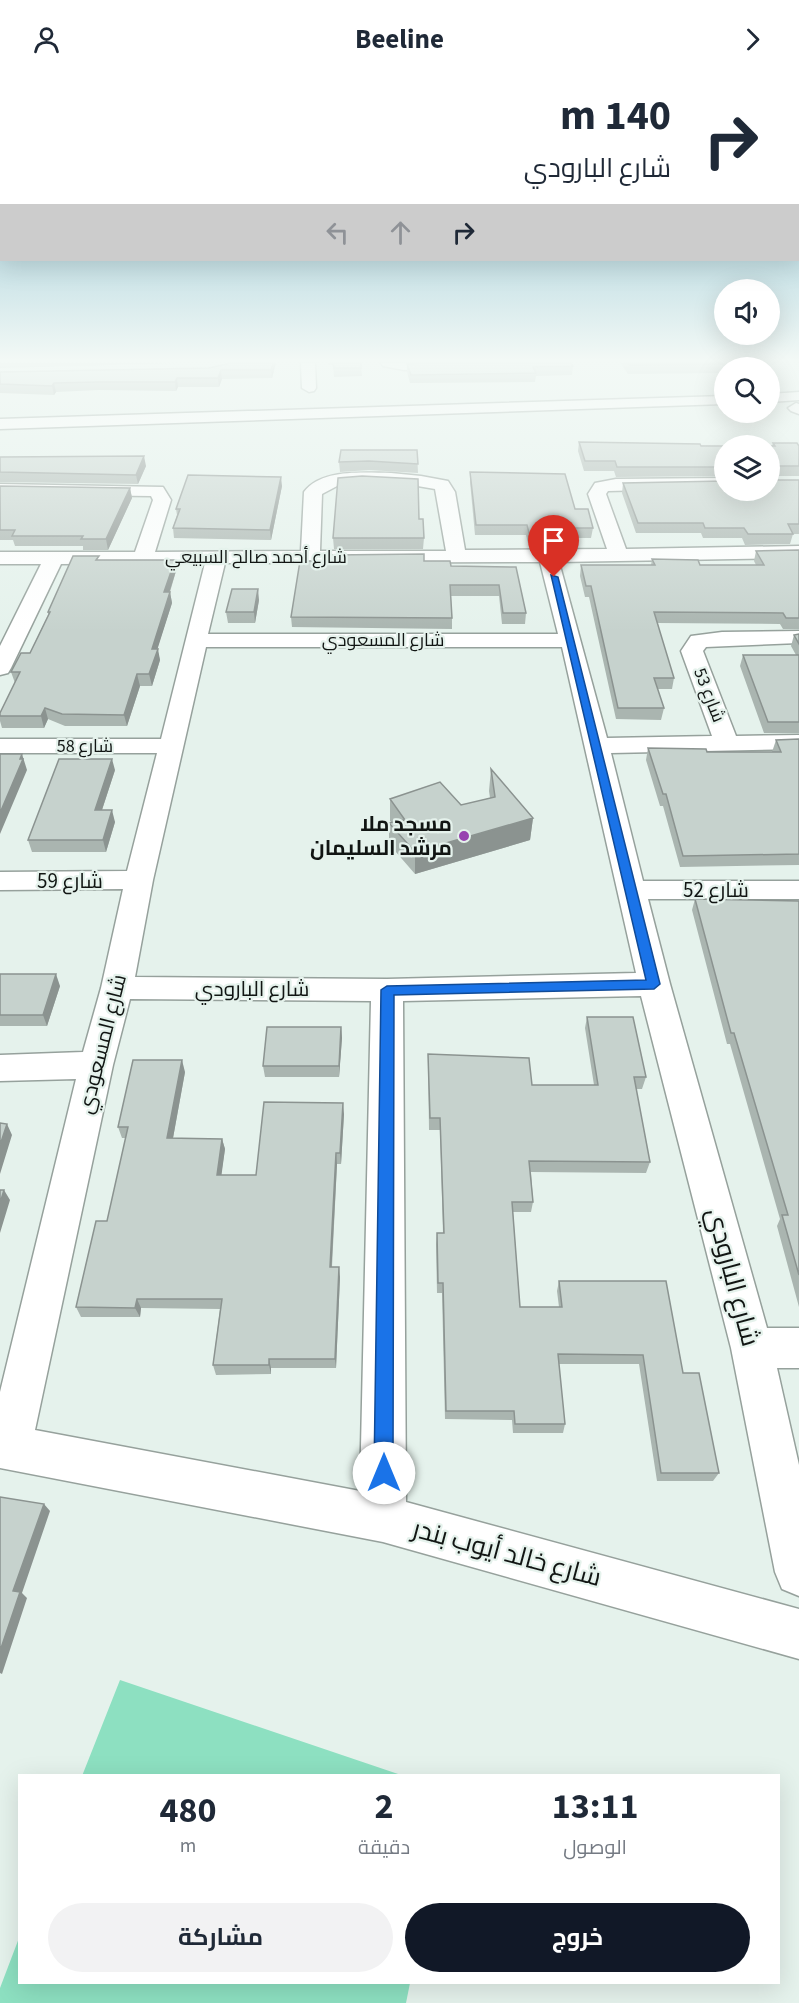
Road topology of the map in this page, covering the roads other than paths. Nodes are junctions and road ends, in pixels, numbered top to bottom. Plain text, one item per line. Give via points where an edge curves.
1 (714, 483) edge
2 (0, 489) edge
3 (799, 552) edge
4 (619, 555) junction
5 (456, 556) junction
6 (548, 556) junction
7 (310, 557) junction
8 (0, 558) edge
9 (143, 558) junction
10 (216, 558) junction
11 (53, 559) junction
12 (799, 637) edge
13 (571, 640) junction
14 (196, 641) junction
15 (0, 668) edge
16 (799, 742) edge
17 (727, 743) junction
18 (0, 746) edge
19 (170, 746) junction
20 (596, 746) junction
21 (139, 880) junction
22 (0, 881) edge
23 (633, 890) junction
24 (799, 890) edge
25 (654, 984) junction
26 (117, 988) junction
27 (387, 990) junction
28 (96, 1065) junction
29 (0, 1068) edge
30 (752, 1348) junction
31 (799, 1348) edge
32 (4, 1446) edge
33 (383, 1519) junction
34 (799, 1572) edge
35 (799, 1634) edge

1 - 4 street via 601,487 597,495
2 - 9 street via 157,491 162,500
3 - 4 street, شارع أحمد صالح السبيعي
4 - 6 street, شارع أحمد صالح السبيعي
5 - 6 street, شارع أحمد صالح السبيعي
5 - 7 street, شارع أحمد صالح السبيعي
5 - 7 street via 442,485 427,480 340,480 323,484 314,492
6 - 13 street, شارع البارودي
7 - 10 street, شارع أحمد صالح السبيعي
8 - 11 street, شارع أحمد صالح السبيعي
9 - 10 street, شارع أحمد صالح السبيعي
9 - 11 street, شارع أحمد صالح السبيعي
10 - 14 street, شارع المسعودي
11 - 15 street
12 - 17 street, شارع 53 via 699,641 692,651
13 - 14 street, شارع المسعودي
13 - 20 street, شارع البارودي
14 - 19 street, شارع المسعودي
16 - 17 street, شارع 53
17 - 20 street, شارع 53
18 - 19 street, شارع 58
19 - 21 street, شارع المسعودي
20 - 23 street, شارع البارودي
21 - 22 street, شارع 59
21 - 26 street, شارع المسعودي
23 - 24 street, شارع 52
23 - 25 street, شارع البارودي
25 - 27 street, شارع البارودي
25 - 30 street, شارع البارودي
26 - 27 street, شارع البارودي
26 - 28 street, شارع المسعودي
27 - 33 street
28 - 29 street
28 - 32 street, شارع المسعودي
30 - 31 street
30 - 34 street, شارع البارودي
32 - 33 street, شارع خالد أيوب بندر
33 - 35 street, شارع خالد أيوب بندر

